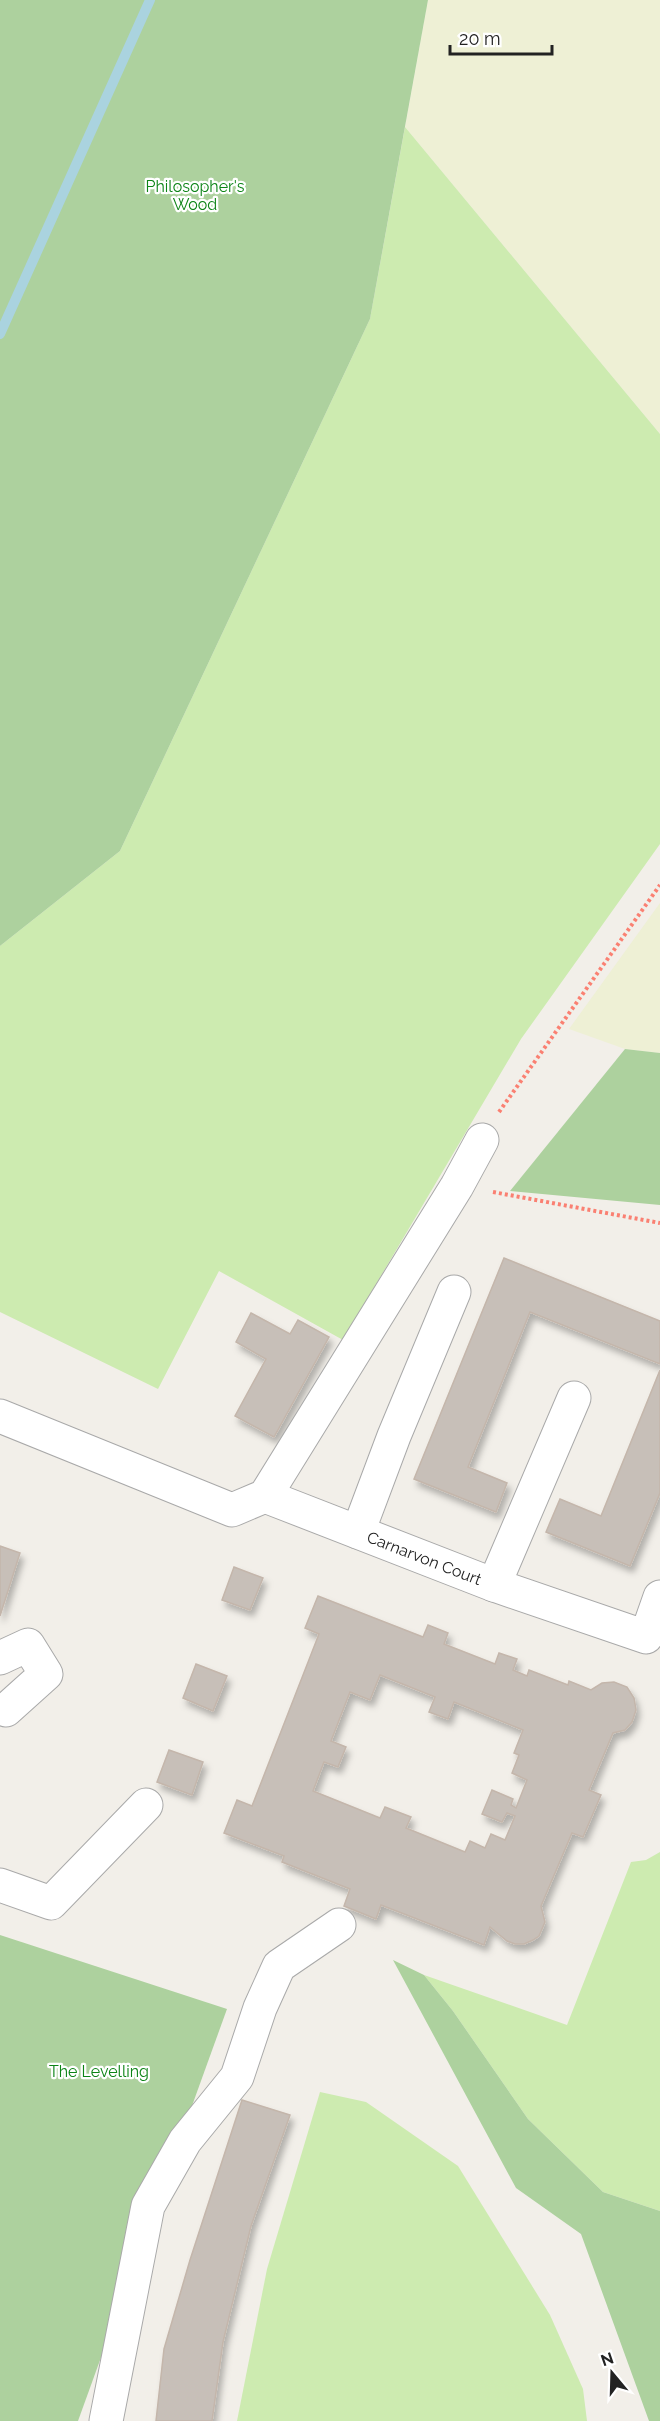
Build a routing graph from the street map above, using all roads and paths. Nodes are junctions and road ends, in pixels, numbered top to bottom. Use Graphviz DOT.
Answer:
graph roads {
  1 [pos="660,885"];
  2 [pos="482,1140"];
  3 [pos="456,1186"];
  4 [pos="660,1222"];
  5 [pos="454,1292"];
  6 [pos="574,1398"];
  7 [pos="0,1416"];
  8 [pos="266,1496"];
  9 [pos="358,1532"];
  10 [pos="494,1585"];
  11 [pos="660,1597"];
  12 [pos="0,1658"];
  13 [pos="0,1670"];
  14 [pos="3,1720"];
  15 [pos="146,1805"];
  16 [pos="1,1886"];
  17 [pos="339,1925"];
  18 [pos="106,2421"];
  1 -- 2 [label="path"];
  2 -- 3 [label="lane"];
  3 -- 4 [label="path"];
  3 -- 8 [label="lane"];
  5 -- 9 [label="lane"];
  6 -- 10 [label="lane, Carnarvon Court"];
  7 -- 8 [label="lane"];
  8 -- 9 [label="lane, Carnarvon Court"];
  9 -- 10 [label="lane, Carnarvon Court"];
  10 -- 11 [label="lane"];
  12 -- 14 [label="lane"];
  13 -- 14 [label="lane"];
  15 -- 16 [label="lane"];
  17 -- 18 [label="lane"];
}
